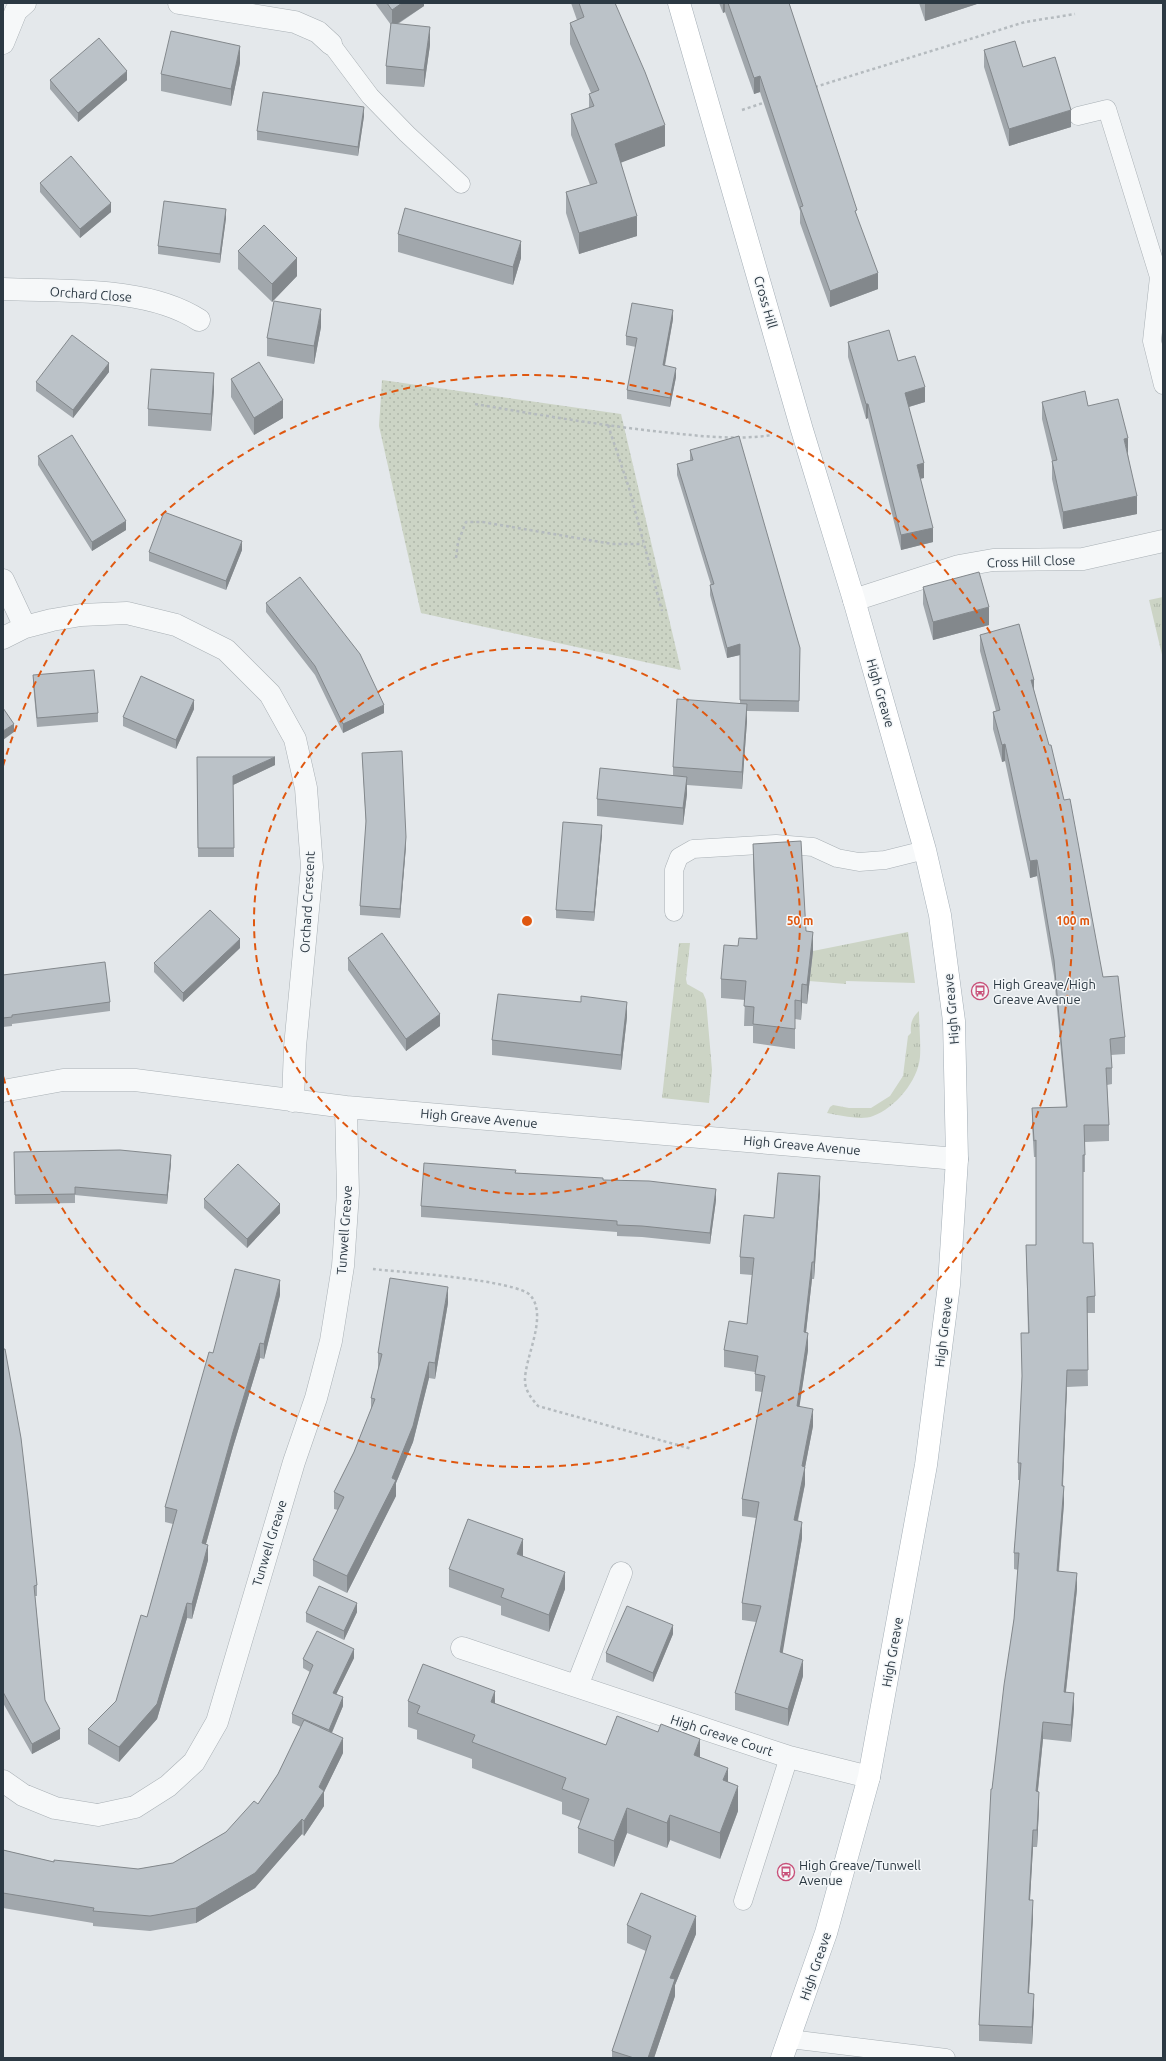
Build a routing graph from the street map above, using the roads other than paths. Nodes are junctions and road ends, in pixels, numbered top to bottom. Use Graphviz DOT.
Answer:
graph roads {
  1 [pos="25,3"];
  2 [pos="179,3"];
  3 [pos="679,3"];
  4 [pos="3,43"];
  5 [pos="331,44"];
  6 [pos="1078,116"];
  7 [pos="461,184"];
  8 [pos="3,289"];
  9 [pos="199,320"];
  10 [pos="1163,385"];
  11 [pos="1163,541"];
  12 [pos="3,580"];
  13 [pos="854,600"];
  14 [pos="25,628"];
  15 [pos="3,638"];
  16 [pos="925,850"];
  17 [pos="674,912"];
  18 [pos="3,1091"];
  19 [pos="293,1101"];
  20 [pos="346,1107"];
  21 [pos="957,1158"];
  22 [pos="621,1573"];
  23 [pos="462,1648"];
  24 [pos="576,1686"];
  25 [pos="789,1757"];
  26 [pos="869,1778"];
  27 [pos="3,1781"];
  28 [pos="743,1901"];
  29 [pos="786,2049"];
  30 [pos="946,2058"];
  1 -- 4 [label="street"];
  2 -- 5 [label="street"];
  3 -- 13 [label="main road, Cross Hill"];
  5 -- 7 [label="lane"];
  6 -- 10 [label="lane"];
  8 -- 9 [label="street, Orchard Close"];
  11 -- 13 [label="street, Cross Hill Close"];
  12 -- 14 [label="street"];
  13 -- 16 [label="main road, High Greave"];
  14 -- 15 [label="street, Orchard Crescent"];
  14 -- 19 [label="street, Orchard Crescent"];
  16 -- 17 [label="lane"];
  16 -- 21 [label="main road, High Greave"];
  18 -- 19 [label="street, High Greave Avenue"];
  19 -- 20 [label="street, High Greave Avenue"];
  20 -- 21 [label="street, High Greave Avenue"];
  20 -- 27 [label="street, Tunwell Greave"];
  21 -- 26 [label="main road, High Greave"];
  22 -- 24 [label="street"];
  23 -- 24 [label="street, High Greave Court"];
  24 -- 25 [label="street, High Greave Court"];
  25 -- 26 [label="street, High Greave Court"];
  25 -- 28 [label="lane"];
  26 -- 29 [label="main road, High Greave"];
  29 -- 30 [label="lane"];
}
